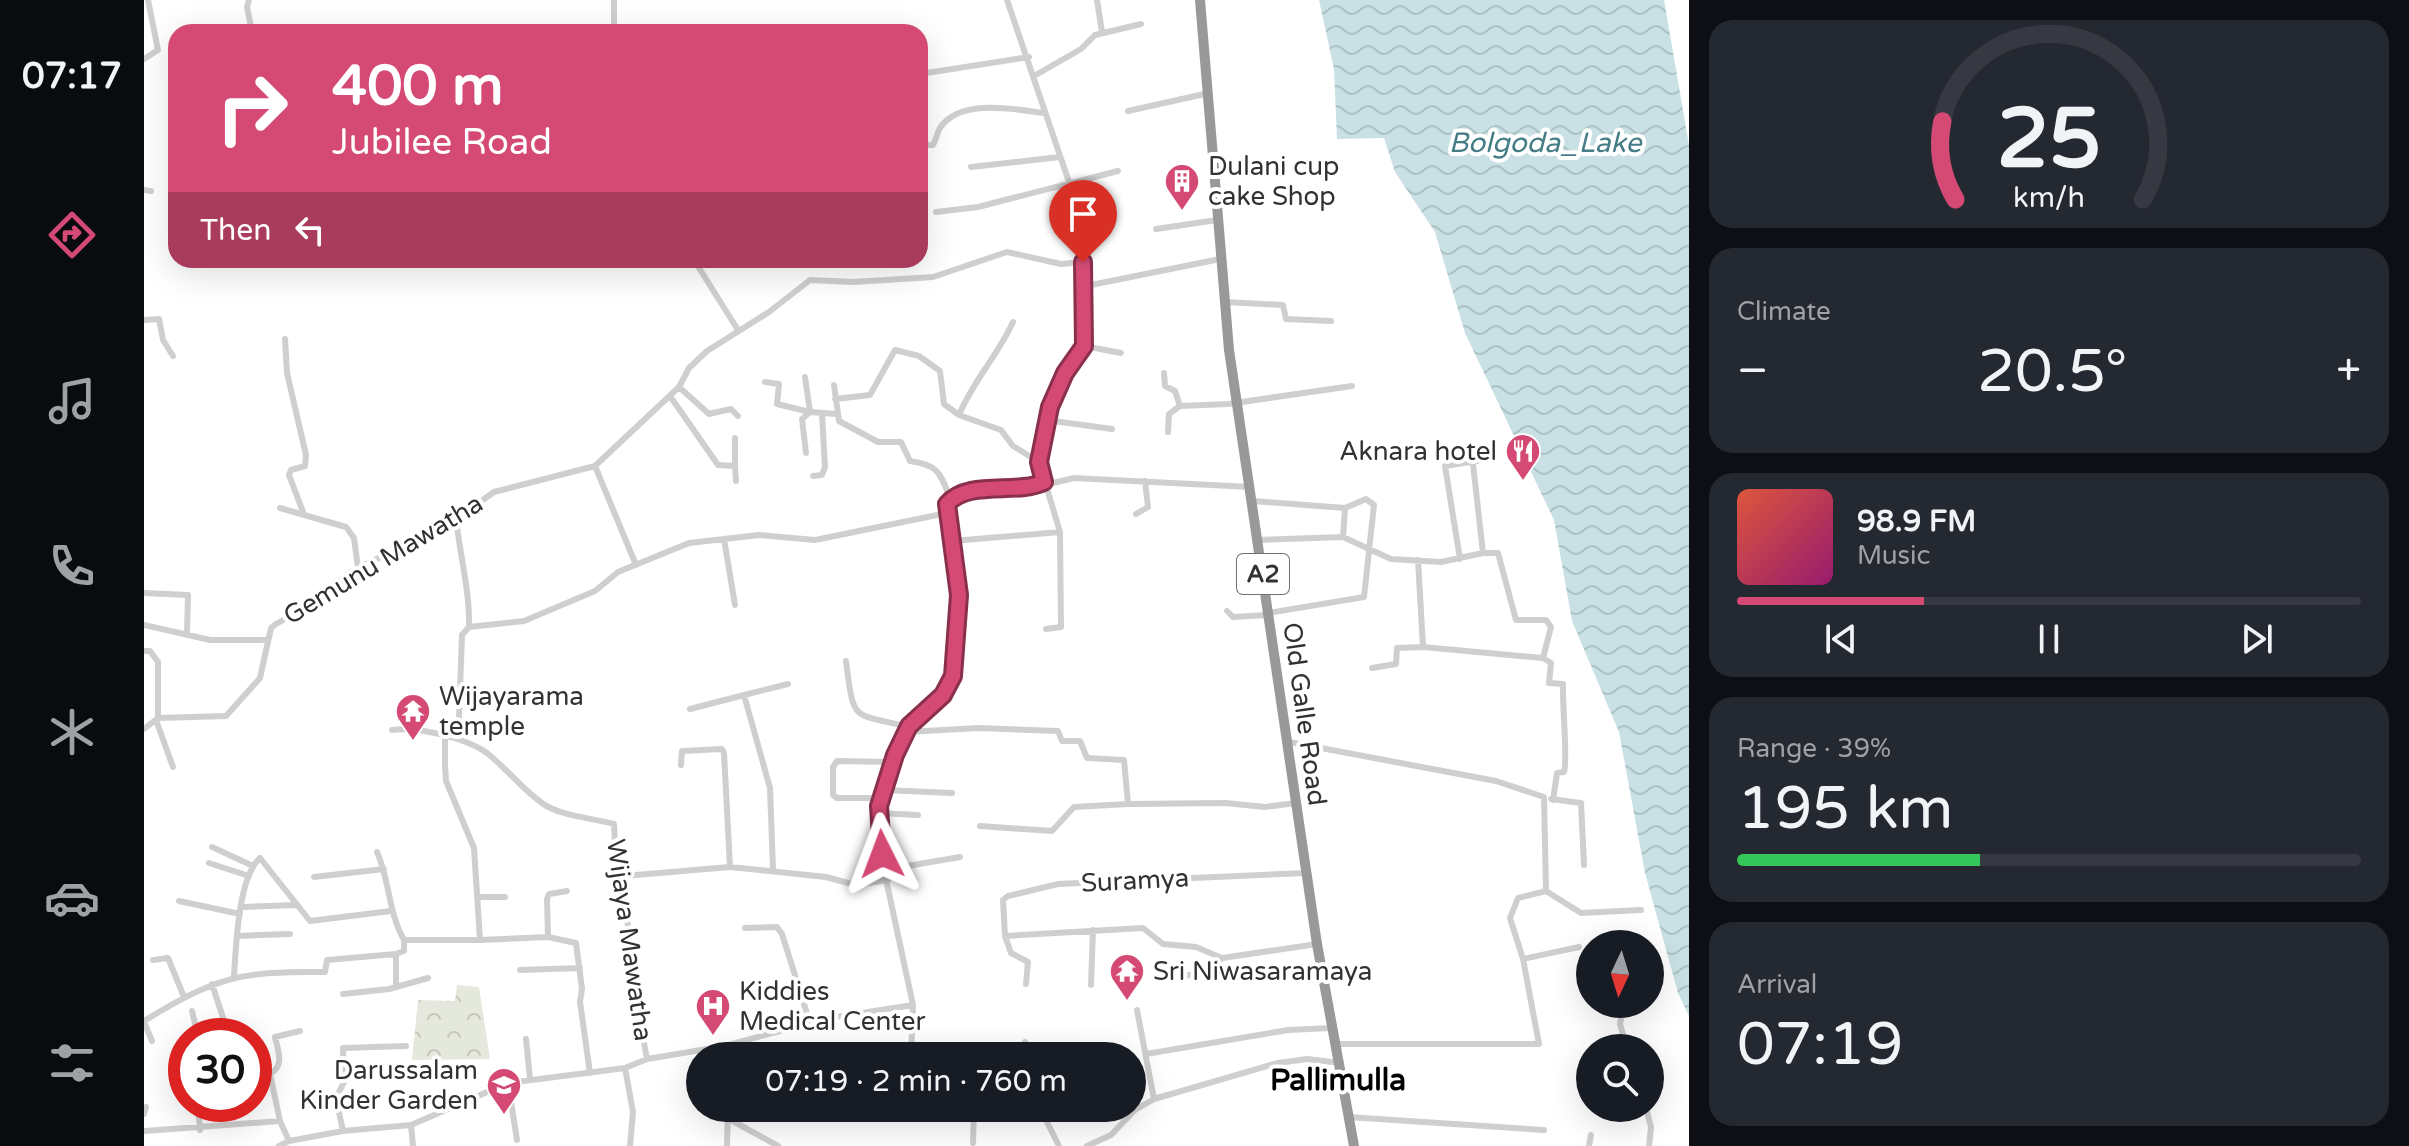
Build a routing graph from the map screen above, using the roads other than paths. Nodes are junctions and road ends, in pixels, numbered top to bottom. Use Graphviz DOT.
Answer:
graph roads {
  1 [pos="148,0"];
  2 [pos="249,0"];
  3 [pos="614,0"];
  4 [pos="1007,0"];
  5 [pos="1097,0"];
  6 [pos="1200,0"];
  7 [pos="250,24"];
  8 [pos="614,24"];
  9 [pos="1141,24"];
  10 [pos="1102,32"];
  11 [pos="1029,57"];
  12 [pos="144,59"];
  13 [pos="928,73"];
  14 [pos="1034,76"];
  15 [pos="1209,93"];
  16 [pos="1128,111"];
  17 [pos="1044,113"];
  18 [pos="928,145"];
  19 [pos="1060,157"];
  20 [pos="971,167"];
  21 [pos="1118,171"];
  22 [pos="1070,185"];
  23 [pos="936,212"];
  24 [pos="1217,220"];
  25 [pos="1156,229"];
  26 [pos="1220,259"];
  27 [pos="1083,262"];
  28 [pos="699,268"];
  29 [pos="1086,286"];
  30 [pos="1225,302"];
  31 [pos="144,320"];
  32 [pos="1331,321"];
  33 [pos="1013,322"];
  34 [pos="738,330"];
  35 [pos="285,339"];
  36 [pos="1084,346"];
  37 [pos="1121,353"];
  38 [pos="173,356"];
  39 [pos="1164,373"];
  40 [pos="805,377"];
  41 [pos="765,382"];
  42 [pos="834,385"];
  43 [pos="1352,386"];
  44 [pos="679,387"];
  45 [pos="670,396"];
  46 [pos="835,399"];
  47 [pos="1237,403"];
  48 [pos="1180,406"];
  49 [pos="810,412"];
  50 [pos="822,414"];
  51 [pos="837,414"];
  52 [pos="959,415"];
  53 [pos="738,416"];
  54 [pos="1046,420"];
  55 [pos="1112,429"];
  56 [pos="1168,432"];
  57 [pos="735,438"];
  58 [pos="806,453"];
  59 [pos="1495,458"];
  60 [pos="1039,462"];
  61 [pos="1473,464"];
  62 [pos="595,466"];
  63 [pos="735,466"];
  64 [pos="813,476"];
  65 [pos="736,481"];
  66 [pos="1145,481"];
  67 [pos="1044,482"];
  68 [pos="1250,487"];
  69 [pos="951,500"];
  70 [pos="1253,501"];
  71 [pos="280,508"];
  72 [pos="1345,508"];
  73 [pos="303,512"];
  74 [pos="947,513"];
  75 [pos="1136,514"];
  76 [pos="456,519"];
  77 [pos="1060,532"];
  78 [pos="1343,537"];
  79 [pos="724,539"];
  80 [pos="1255,540"];
  81 [pos="952,541"];
  82 [pos="1368,550"];
  83 [pos="1483,553"];
  84 [pos="1460,559"];
  85 [pos="1418,560"];
  86 [pos="636,565"];
  87 [pos="358,568"];
  88 [pos="144,593"];
  89 [pos="735,605"];
  90 [pos="1227,611"];
  91 [pos="1268,614"];
  92 [pos="144,625"];
  93 [pos="469,627"];
  94 [pos="1046,629"];
  95 [pos="187,634"];
  96 [pos="268,640"];
  97 [pos="1423,647"];
  98 [pos="144,651"];
  99 [pos="1543,658"];
  100 [pos="846,661"];
  101 [pos="1372,668"];
  102 [pos="788,684"];
  103 [pos="744,695"];
  104 [pos="690,709"];
  105 [pos="157,719"];
  106 [pos="144,729"];
  107 [pos="392,730"];
  108 [pos="908,730"];
  109 [pos="445,737"];
  110 [pos="1289,742"];
  111 [pos="892,762"];
  112 [pos="681,765"];
  113 [pos="173,767"];
  114 [pos="952,793"];
  115 [pos="882,794"];
  116 [pos="1544,797"];
  117 [pos="1553,800"];
  118 [pos="1296,803"];
  119 [pos="1128,804"];
  120 [pos="879,813"];
  121 [pos="918,815"];
  122 [pos="980,826"];
  123 [pos="212,847"];
  124 [pos="377,852"];
  125 [pos="960,857"];
  126 [pos="209,863"];
  127 [pos="1584,865"];
  128 [pos="253,866"];
  129 [pos="730,867"];
  130 [pos="384,869"];
  131 [pos="773,869"];
  132 [pos="884,870"];
  133 [pos="1306,873"];
  134 [pos="249,876"];
  135 [pos="624,876"];
  136 [pos="314,877"];
  137 [pos="888,880"];
  138 [pos="567,891"];
  139 [pos="1546,891"];
  140 [pos="477,897"];
  141 [pos="505,897"];
  142 [pos="179,901"];
  143 [pos="296,905"];
  144 [pos="1641,910"];
  145 [pos="241,911"];
  146 [pos="391,911"];
  147 [pos="745,928"];
  148 [pos="1093,930"];
  149 [pos="290,934"];
  150 [pos="237,936"];
  151 [pos="1005,936"];
  152 [pos="548,937"];
  153 [pos="404,940"];
  154 [pos="480,940"];
  155 [pos="1317,944"];
  156 [pos="1576,948"];
  157 [pos="396,954"];
  158 [pos="1222,958"];
  159 [pos="1523,959"];
  160 [pos="153,960"];
  161 [pos="580,968"];
  162 [pos="520,970"];
  163 [pos="234,976"];
  164 [pos="428,978"];
  165 [pos="1178,978"];
  166 [pos="212,984"];
  167 [pos="1026,984"];
  168 [pos="396,985"];
  169 [pos="1091,985"];
  170 [pos="343,994"];
  171 [pos="184,997"];
  172 [pos="913,1005"];
  173 [pos="1137,1010"];
  174 [pos="192,1011"];
  175 [pos="194,1018"];
  176 [pos="223,1018"];
  177 [pos="144,1022"];
  178 [pos="810,1023"];
  179 [pos="1331,1028"];
  180 [pos="300,1031"];
  181 [pos="526,1039"];
  182 [pos="152,1041"];
  183 [pos="740,1042"];
  184 [pos="912,1042"];
  185 [pos="1144,1042"];
  186 [pos="1334,1044"];
  187 [pos="406,1046"];
  188 [pos="686,1052"];
  189 [pos="1146,1054"];
  190 [pos="647,1059"];
  191 [pos="1341,1063"];
  192 [pos="625,1068"];
  193 [pos="272,1073"];
  194 [pos="590,1073"];
  195 [pos="530,1079"];
  196 [pos="272,1083"];
  197 [pos="508,1083"];
  198 [pos="1154,1099"];
  199 [pos="1348,1117"];
  200 [pos="280,1121"];
  201 [pos="199,1122"];
  202 [pos="729,1122"];
  203 [pos="734,1122"];
  204 [pos="974,1122"];
  205 [pos="1047,1122"];
  206 [pos="1650,1122"];
  207 [pos="411,1125"];
  208 [pos="200,1130"];
  209 [pos="1544,1130"];
  210 [pos="144,1131"];
  211 [pos="343,1131"];
  212 [pos="1591,1135"];
  213 [pos="517,1140"];
  214 [pos="289,1141"];
  215 [pos="973,1143"];
  216 [pos="279,1146"];
  217 [pos="413,1146"];
  218 [pos="630,1146"];
  219 [pos="727,1146"];
  220 [pos="778,1146"];
  221 [pos="1059,1146"];
  222 [pos="1087,1146"];
  223 [pos="1354,1146"];
  224 [pos="1589,1146"];
  225 [pos="1649,1146"];
  1 -- 12 [label="street"];
  2 -- 7 [label="street"];
  3 -- 8 [label="street"];
  4 -- 11 [label="street"];
  5 -- 10 [label="street"];
  6 -- 15 [label="highway, Old Galle Road / A2"];
  9 -- 10 [label="street"];
  10 -- 14 [label="street"];
  11 -- 13 [label="street"];
  11 -- 14 [label="street"];
  14 -- 17 [label="street"];
  15 -- 16 [label="street"];
  15 -- 24 [label="highway, Old Galle Road / A2"];
  17 -- 18 [label="street"];
  17 -- 19 [label="street"];
  19 -- 20 [label="street"];
  19 -- 22 [label="street"];
  21 -- 22 [label="street"];
  22 -- 23 [label="street"];
  22 -- 27 [label="street"];
  24 -- 25 [label="street"];
  24 -- 26 [label="highway, Old Galle Road / A2"];
  26 -- 29 [label="street"];
  26 -- 30 [label="highway, Old Galle Road / A2"];
  27 -- 29 [label="street"];
  27 -- 34 [label="street, Gemunu Mawatha"];
  28 -- 34 [label="street"];
  29 -- 36 [label="street"];
  30 -- 32 [label="street"];
  30 -- 47 [label="highway, Old Galle Road / A2"];
  31 -- 38 [label="street"];
  33 -- 52 [label="street"];
  34 -- 44 [label="street, Gemunu Mawatha"];
  35 -- 73 [label="street"];
  36 -- 37 [label="street"];
  36 -- 54 [label="street"];
  39 -- 48 [label="street"];
  40 -- 49 [label="street"];
  41 -- 49 [label="street"];
  42 -- 46 [label="street"];
  43 -- 47 [label="street"];
  44 -- 45 [label="street, Gemunu Mawatha"];
  44 -- 53 [label="street"];
  45 -- 62 [label="street, Gemunu Mawatha"];
  45 -- 63 [label="street"];
  46 -- 51 [label="street"];
  46 -- 52 [label="street"];
  47 -- 48 [label="street"];
  47 -- 68 [label="highway, Old Galle Road / A2"];
  48 -- 56 [label="street"];
  49 -- 50 [label="street"];
  49 -- 58 [label="street"];
  50 -- 51 [label="street"];
  50 -- 64 [label="street"];
  51 -- 69 [label="street"];
  52 -- 60 [label="street"];
  54 -- 55 [label="street"];
  54 -- 60 [label="street"];
  57 -- 63 [label="street"];
  59 -- 61 [label="street"];
  60 -- 67 [label="street"];
  61 -- 83 [label="street"];
  61 -- 84 [label="street"];
  62 -- 76 [label="street, Gemunu Mawatha"];
  62 -- 86 [label="street"];
  63 -- 65 [label="street"];
  66 -- 67 [label="street"];
  66 -- 68 [label="street"];
  66 -- 75 [label="street"];
  67 -- 69 [label="street"];
  67 -- 77 [label="street"];
  68 -- 70 [label="highway, Old Galle Road / A2"];
  69 -- 74 [label="street"];
  70 -- 72 [label="street"];
  70 -- 80 [label="highway, Old Galle Road / A2"];
  71 -- 73 [label="street"];
  72 -- 78 [label="street"];
  72 -- 82 [label="street"];
  73 -- 87 [label="street"];
  74 -- 79 [label="street"];
  74 -- 81 [label="street"];
  76 -- 87 [label="street, Gemunu Mawatha"];
  76 -- 93 [label="street"];
  77 -- 81 [label="street"];
  77 -- 94 [label="street"];
  78 -- 80 [label="street"];
  78 -- 82 [label="street"];
  79 -- 86 [label="street"];
  79 -- 89 [label="street"];
  80 -- 91 [label="highway, Old Galle Road / A2"];
  81 -- 108 [label="street"];
  82 -- 85 [label="street"];
  82 -- 91 [label="street"];
  83 -- 84 [label="street"];
  83 -- 99 [label="street"];
  84 -- 85 [label="street"];
  85 -- 97 [label="street"];
  86 -- 93 [label="street"];
  87 -- 96 [label="street, Gemunu Mawatha"];
  88 -- 95 [label="street"];
  90 -- 91 [label="street"];
  91 -- 110 [label="highway, Old Galle Road / A2"];
  92 -- 95 [label="street"];
  93 -- 109 [label="street"];
  95 -- 96 [label="street"];
  96 -- 105 [label="street, Gemunu Mawatha"];
  97 -- 99 [label="street"];
  97 -- 101 [label="street"];
  98 -- 105 [label="street"];
  99 -- 117 [label="street"];
  100 -- 108 [label="street"];
  102 -- 103 [label="street"];
  103 -- 104 [label="street"];
  103 -- 131 [label="street"];
  105 -- 106 [label="street"];
  105 -- 113 [label="street"];
  107 -- 109 [label="street"];
  108 -- 111 [label="street"];
  108 -- 119 [label="street"];
  109 -- 135 [label="street, Wijaya Mawatha"];
  109 -- 140 [label="street"];
  110 -- 116 [label="street"];
  110 -- 118 [label="highway, Old Galle Road / A2"];
  111 -- 115 [label="street"];
  111 -- 115 [label="street"];
  112 -- 129 [label="street"];
  114 -- 115 [label="street"];
  115 -- 120 [label="street"];
  116 -- 117 [label="street"];
  116 -- 139 [label="street"];
  117 -- 127 [label="street"];
  118 -- 119 [label="street"];
  118 -- 133 [label="highway, Old Galle Road / A2"];
  119 -- 122 [label="street"];
  120 -- 121 [label="street"];
  120 -- 132 [label="street"];
  123 -- 128 [label="street"];
  124 -- 130 [label="street"];
  125 -- 132 [label="street"];
  126 -- 134 [label="street"];
  128 -- 134 [label="street"];
  128 -- 143 [label="street"];
  129 -- 131 [label="street"];
  129 -- 135 [label="street"];
  130 -- 136 [label="street"];
  130 -- 146 [label="street"];
  131 -- 137 [label="street"];
  132 -- 137 [label="street"];
  133 -- 151 [label="street, Suramya"];
  133 -- 155 [label="highway, Old Galle Road / A2"];
  134 -- 145 [label="street"];
  135 -- 190 [label="street, Wijaya Mawatha"];
  137 -- 172 [label="street"];
  138 -- 152 [label="street"];
  139 -- 144 [label="street"];
  139 -- 159 [label="street"];
  140 -- 141 [label="street"];
  140 -- 154 [label="street"];
  142 -- 145 [label="street"];
  143 -- 145 [label="street"];
  143 -- 146 [label="street"];
  145 -- 150 [label="street"];
  146 -- 153 [label="street"];
  147 -- 178 [label="street"];
  148 -- 151 [label="street"];
  148 -- 158 [label="street"];
  148 -- 169 [label="street"];
  149 -- 150 [label="street"];
  150 -- 163 [label="street"];
  151 -- 167 [label="street"];
  152 -- 154 [label="street"];
  152 -- 161 [label="street"];
  153 -- 154 [label="street"];
  153 -- 157 [label="street"];
  155 -- 158 [label="street"];
  155 -- 179 [label="highway, Old Galle Road / A2"];
  156 -- 159 [label="street"];
  157 -- 163 [label="street"];
  157 -- 168 [label="street"];
  158 -- 165 [label="street"];
  159 -- 186 [label="street"];
  160 -- 171 [label="street"];
  161 -- 162 [label="street"];
  161 -- 194 [label="street"];
  163 -- 166 [label="street"];
  164 -- 168 [label="street"];
  166 -- 171 [label="street"];
  166 -- 176 [label="street"];
  168 -- 170 [label="street"];
  171 -- 177 [label="street"];
  172 -- 178 [label="street"];
  172 -- 184 [label="street"];
  173 -- 185 [label="street"];
  174 -- 175 [label="street"];
  177 -- 182 [label="street"];
  178 -- 183 [label="street"];
  179 -- 186 [label="highway, Old Galle Road / A2"];
  179 -- 189 [label="street"];
  180 -- 193 [label="street"];
  181 -- 195 [label="street"];
  186 -- 191 [label="highway, Old Galle Road / A2"];
  187 -- 211 [label="street"];
  188 -- 190 [label="street"];
  189 -- 198 [label="street"];
  190 -- 192 [label="street"];
  191 -- 198 [label="street"];
  191 -- 199 [label="highway, Old Galle Road / A2"];
  192 -- 194 [label="street"];
  192 -- 218 [label="street"];
  194 -- 195 [label="street"];
  195 -- 197 [label="street"];
  196 -- 200 [label="street"];
  197 -- 207 [label="street"];
  197 -- 213 [label="street"];
  198 -- 222 [label="street"];
  199 -- 209 [label="street"];
  199 -- 223 [label="highway, Old Galle Road / A2"];
  200 -- 208 [label="street"];
  200 -- 214 [label="street"];
  201 -- 208 [label="street"];
  202 -- 219 [label="street"];
  203 -- 220 [label="street"];
  204 -- 215 [label="street"];
  205 -- 221 [label="street"];
  206 -- 225 [label="street"];
  207 -- 211 [label="street"];
  207 -- 217 [label="street"];
  208 -- 210 [label="street"];
  211 -- 214 [label="street"];
  212 -- 224 [label="street"];
  214 -- 216 [label="street"];
}
